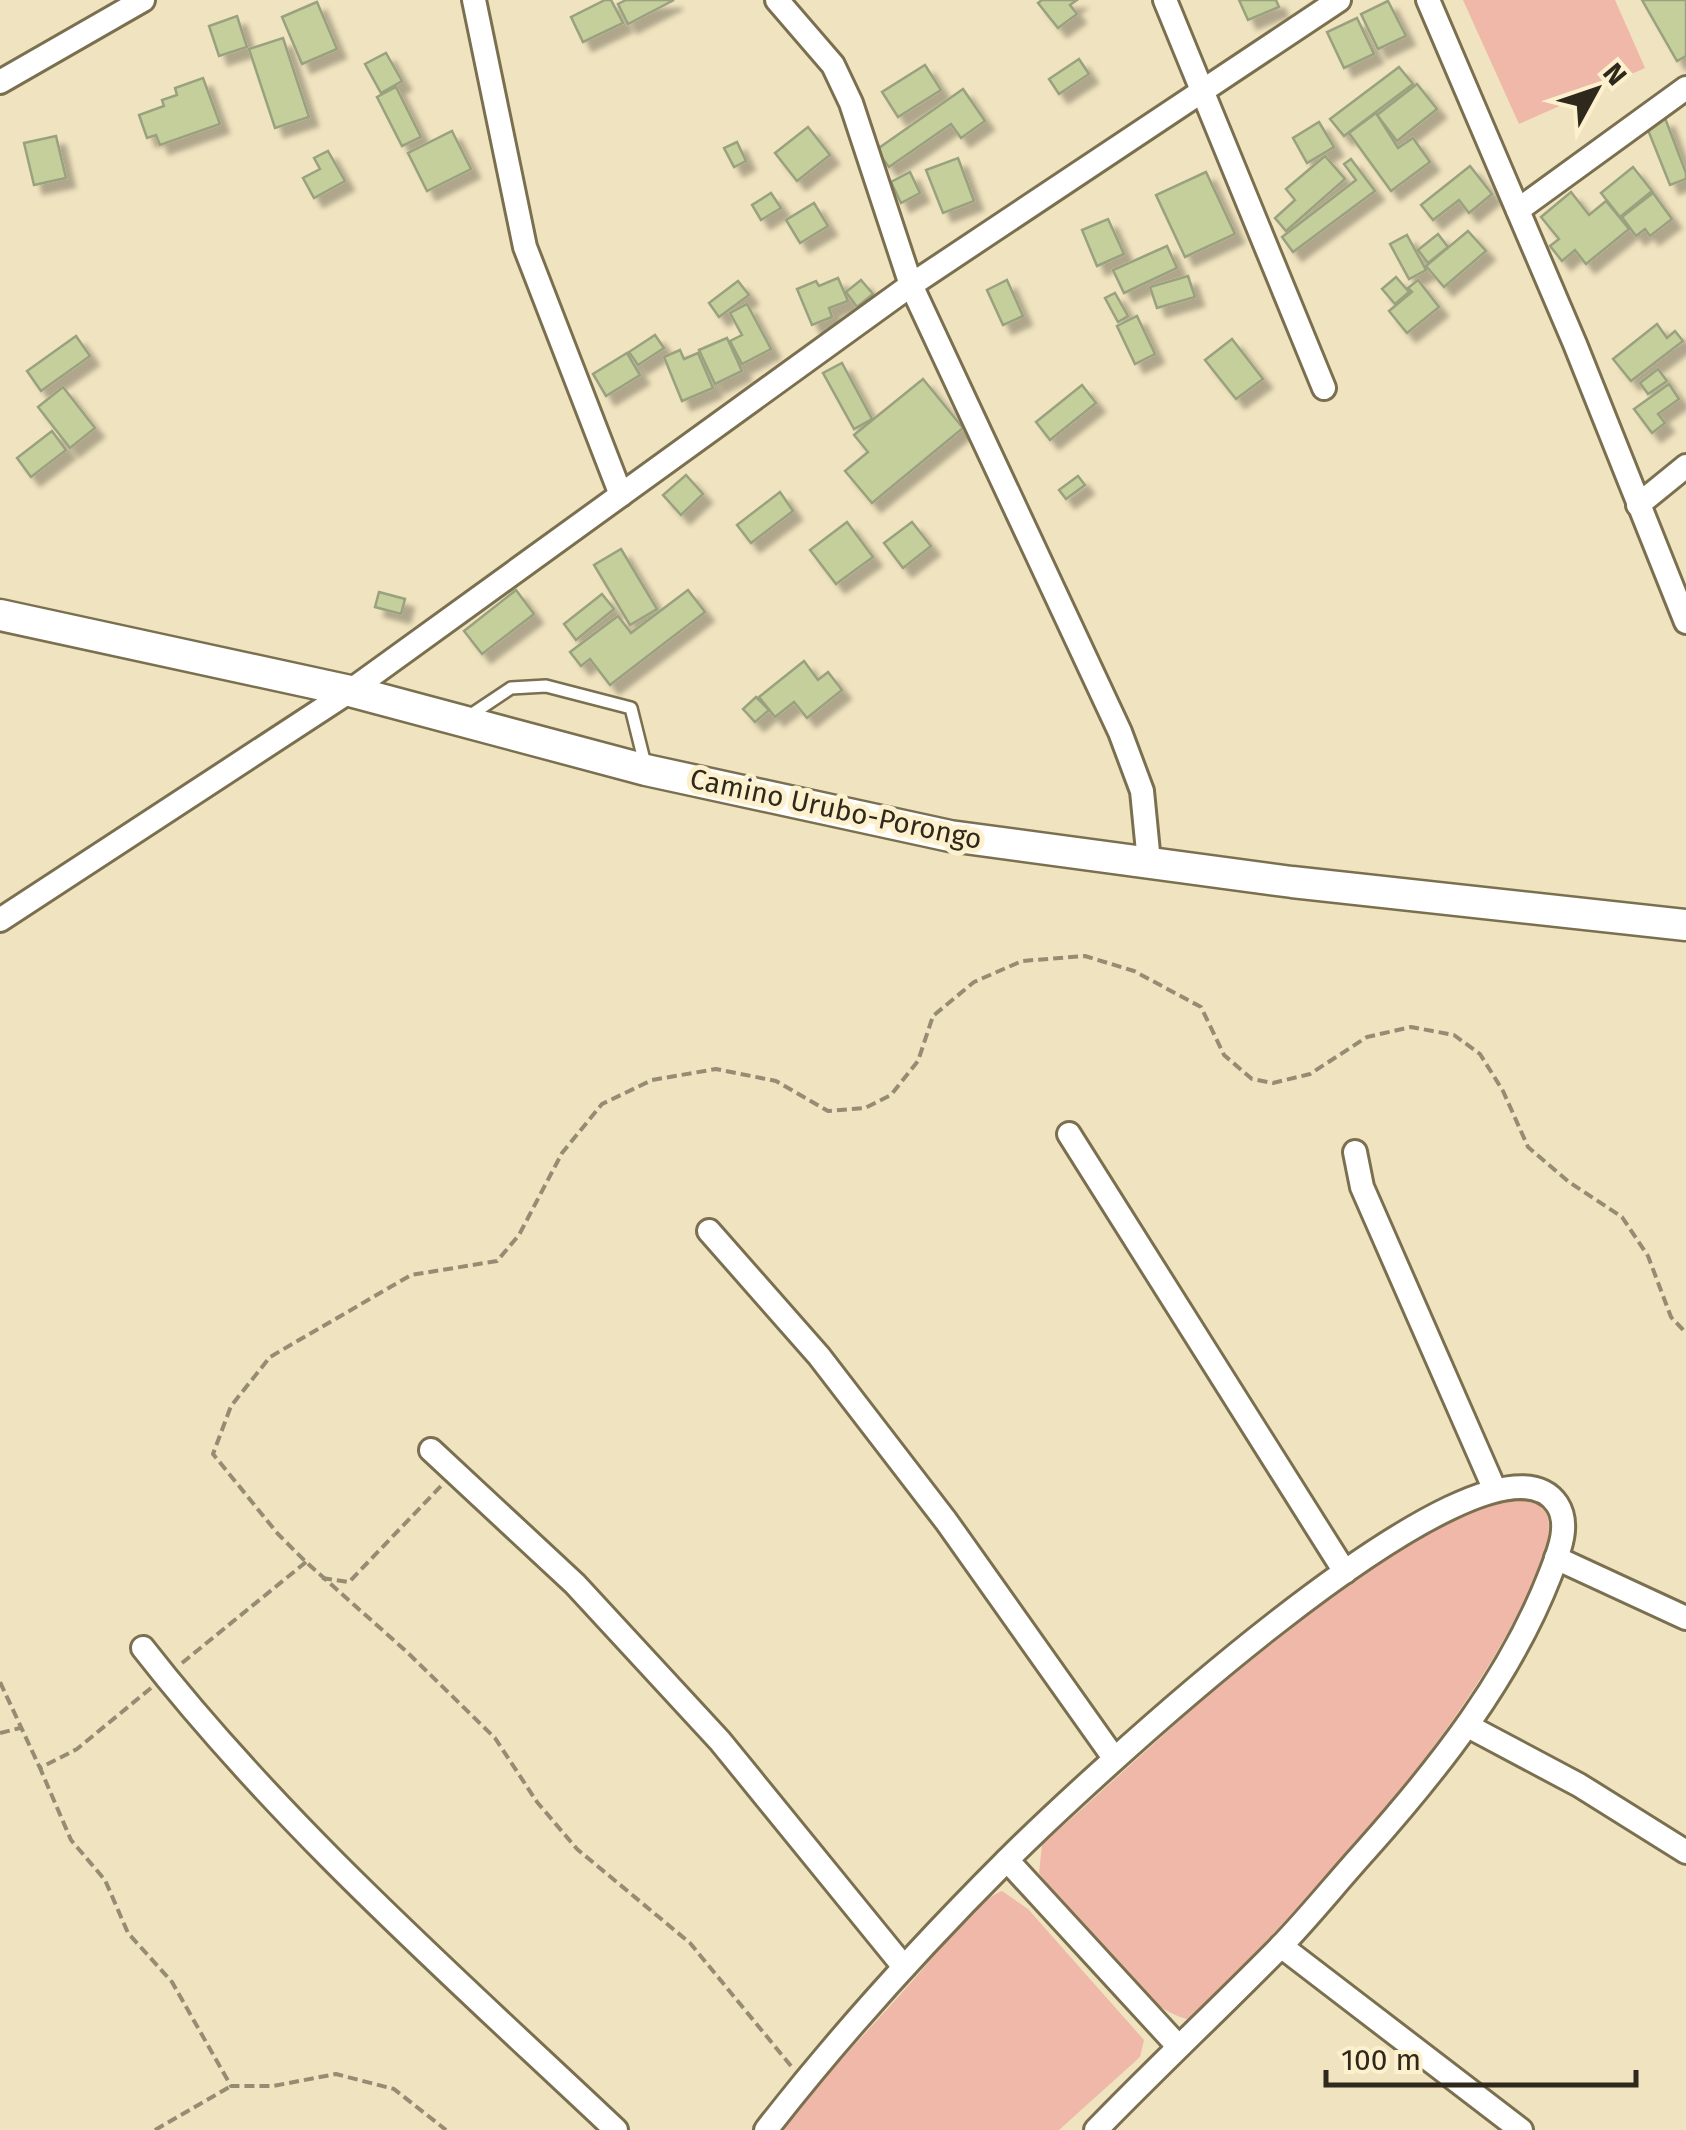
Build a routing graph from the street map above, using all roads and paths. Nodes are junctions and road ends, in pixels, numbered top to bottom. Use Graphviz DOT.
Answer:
graph roads {
  1 [pos="143,0"];
  2 [pos="474,0"];
  3 [pos="777,0"];
  4 [pos="1165,0"];
  5 [pos="1338,0"];
  6 [pos="1428,0"];
  7 [pos="0,82"];
  8 [pos="1686,88"];
  9 [pos="1202,89"];
  10 [pos="1518,210"];
  11 [pos="911,285"];
  12 [pos="1324,388"];
  13 [pos="1686,466"];
  14 [pos="621,496"];
  15 [pos="1638,504"];
  16 [pos="0,615"];
  17 [pos="1686,622"];
  18 [pos="350,691"];
  19 [pos="461,720"];
  20 [pos="646,770"];
  21 [pos="1149,862"];
  22 [pos="0,920"];
  23 [pos="1686,925"];
  24 [pos="1069,1134"];
  25 [pos="1354,1152"];
  26 [pos="709,1231"];
  27 [pos="431,1450"];
  28 [pos="455,1472"];
  29 [pos="1494,1488"];
  30 [pos="1556,1558"];
  31 [pos="306,1562"];
  32 [pos="1344,1572"];
  33 [pos="322,1578"];
  34 [pos="1686,1618"];
  35 [pos="144,1648"];
  36 [pos="166,1676"];
  37 [pos="0,1682"];
  38 [pos="1468,1726"];
  39 [pos="20,1728"];
  40 [pos="0,1733"];
  41 [pos="1114,1758"];
  42 [pos="40,1768"];
  43 [pos="1686,1852"];
  44 [pos="1006,1860"];
  45 [pos="1281,1946"];
  46 [pos="904,1967"];
  47 [pos="1178,2046"];
  48 [pos="231,2086"];
  49 [pos="156,2130"];
  50 [pos="446,2130"];
  51 [pos="616,2130"];
  52 [pos="766,2130"];
  53 [pos="1096,2130"];
  54 [pos="1521,2130"];
  1 -- 7 [label="street"];
  2 -- 14 [label="street"];
  3 -- 11 [label="street"];
  4 -- 9 [label="street"];
  5 -- 9 [label="street"];
  6 -- 10 [label="street"];
  8 -- 10 [label="street"];
  9 -- 11 [label="street"];
  9 -- 12 [label="street"];
  10 -- 15 [label="street"];
  11 -- 14 [label="street"];
  11 -- 21 [label="street"];
  13 -- 15 [label="street"];
  14 -- 18 [label="street"];
  15 -- 17 [label="street"];
  16 -- 18 [label="main road, Camino Urubo-Porongo"];
  18 -- 19 [label="main road, Camino Urubo-Porongo"];
  18 -- 22 [label="street"];
  19 -- 20 [label="main road, Camino Urubo-Porongo"];
  19 -- 20 [label="lane"];
  20 -- 21 [label="main road, Camino Urubo-Porongo"];
  21 -- 23 [label="main road, Camino Urubo-Porongo"];
  24 -- 32 [label="street"];
  25 -- 29 [label="street"];
  26 -- 41 [label="street"];
  27 -- 28 [label="street"];
  28 -- 33 [label="path"];
  28 -- 46 [label="street"];
  29 -- 30 [label="street"];
  29 -- 32 [label="street"];
  30 -- 34 [label="street"];
  30 -- 38 [label="street"];
  31 -- 36 [label="path"];
  32 -- 41 [label="street"];
  35 -- 36 [label="street"];
  36 -- 42 [label="path"];
  36 -- 51 [label="street"];
  37 -- 39 [label="path"];
  38 -- 43 [label="street"];
  38 -- 45 [label="street"];
  39 -- 40 [label="path"];
  39 -- 42 [label="path"];
  41 -- 44 [label="street"];
  42 -- 48 [label="path"];
  44 -- 46 [label="street"];
  44 -- 47 [label="street"];
  45 -- 47 [label="street"];
  45 -- 54 [label="street"];
  46 -- 52 [label="street"];
  47 -- 53 [label="street"];
  48 -- 49 [label="path"];
  48 -- 50 [label="path"];
}
